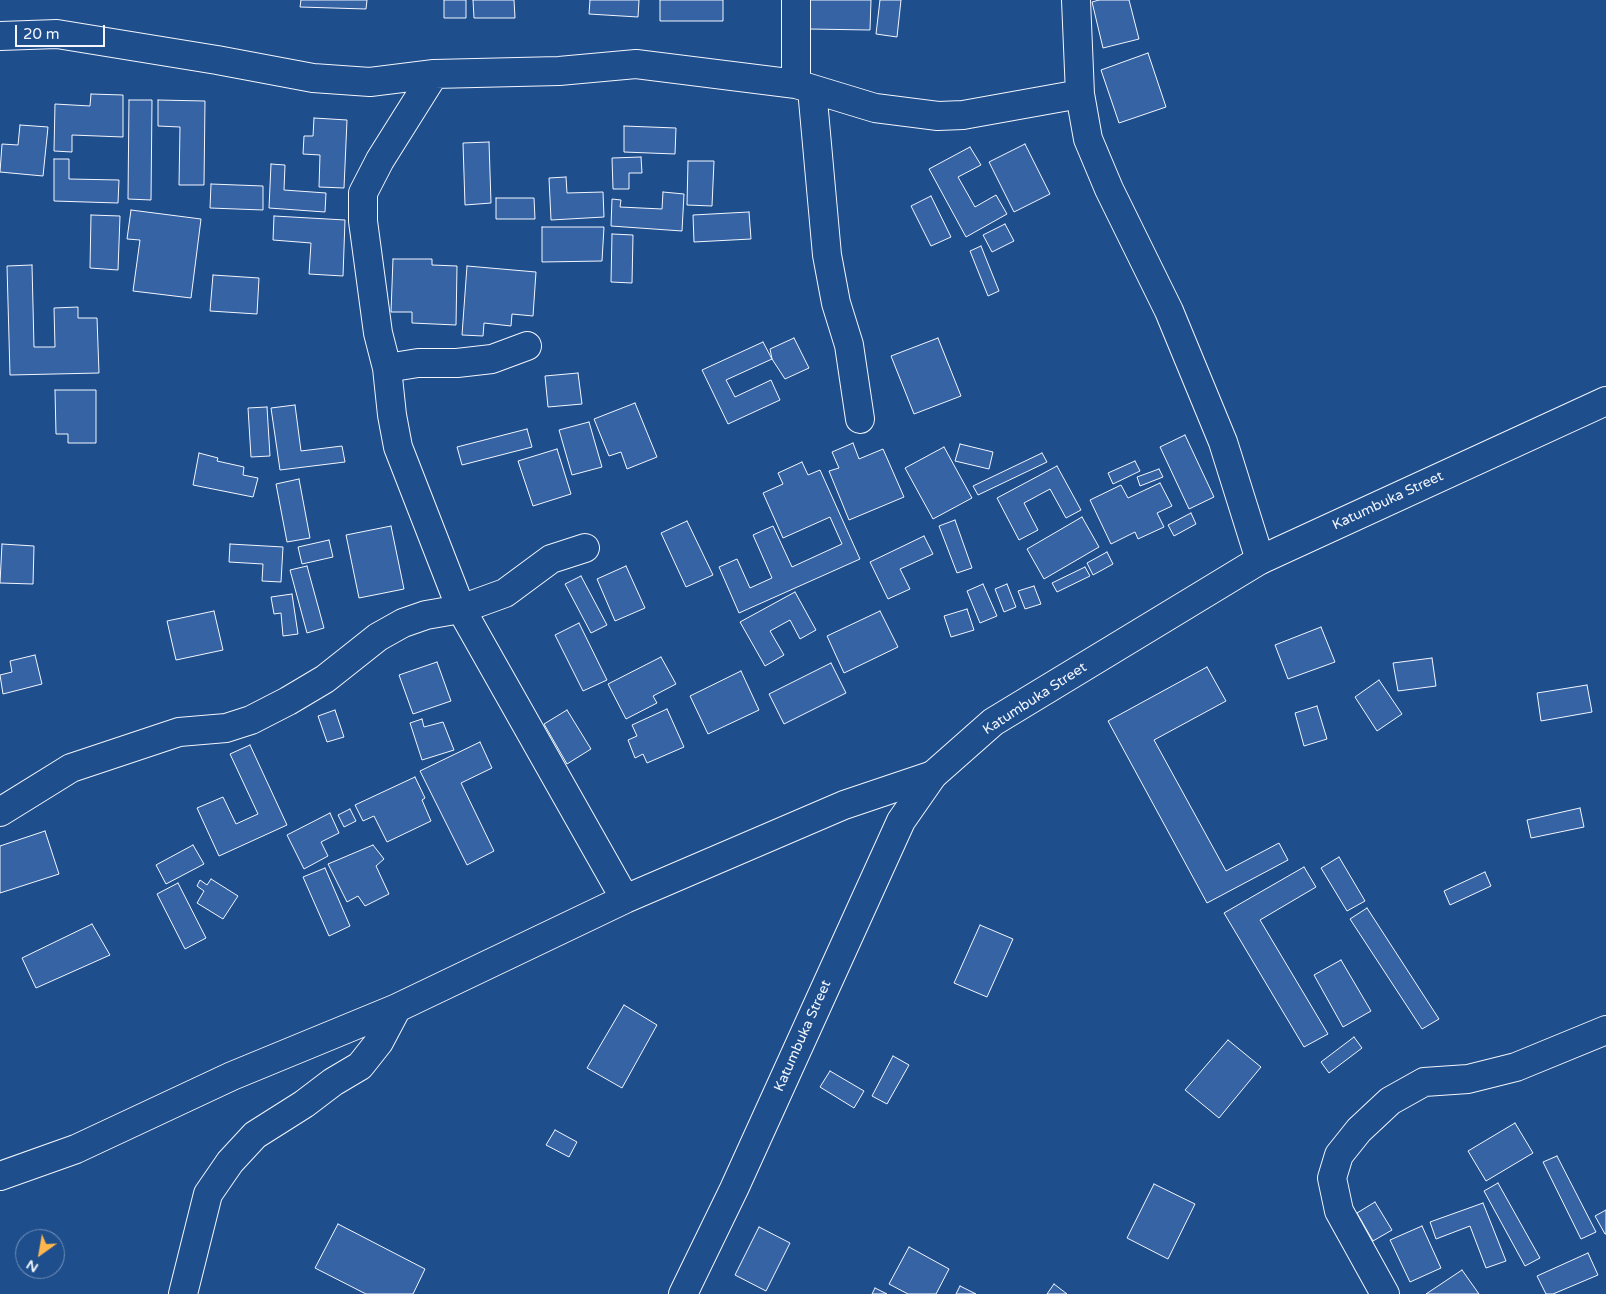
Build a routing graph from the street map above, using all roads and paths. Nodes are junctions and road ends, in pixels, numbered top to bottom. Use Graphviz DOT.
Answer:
graph roads {
  1 [pos="796,0"];
  2 [pos="1076,0"];
  3 [pos="0,36"];
  4 [pos="434,74"];
  5 [pos="804,86"];
  6 [pos="1080,94"];
  7 [pos="527,346"];
  8 [pos="387,368"];
  9 [pos="1606,401"];
  10 [pos="860,419"];
  11 [pos="586,548"];
  12 [pos="1260,560"];
  13 [pos="461,609"];
  14 [pos="933,774"];
  15 [pos="0,812"];
  16 [pos="625,899"];
  17 [pos="397,1008"];
  18 [pos="1606,1030"];
  19 [pos="0,1176"];
  20 [pos="183,1294"];
  21 [pos="683,1294"];
  22 [pos="1385,1294"];
  1 -- 5 [label="street"];
  2 -- 6 [label="street"];
  3 -- 4 [label="street"];
  4 -- 5 [label="street"];
  4 -- 8 [label="street"];
  5 -- 6 [label="street"];
  5 -- 10 [label="street"];
  6 -- 12 [label="street"];
  7 -- 8 [label="street"];
  8 -- 13 [label="street"];
  9 -- 12 [label="street, Katumbuka Street"];
  11 -- 13 [label="street"];
  12 -- 14 [label="street, Katumbuka Street"];
  13 -- 15 [label="street"];
  13 -- 16 [label="street"];
  14 -- 16 [label="street"];
  14 -- 21 [label="street, Katumbuka Street"];
  16 -- 17 [label="street"];
  17 -- 19 [label="street"];
  17 -- 20 [label="street"];
  18 -- 22 [label="street"];
}
